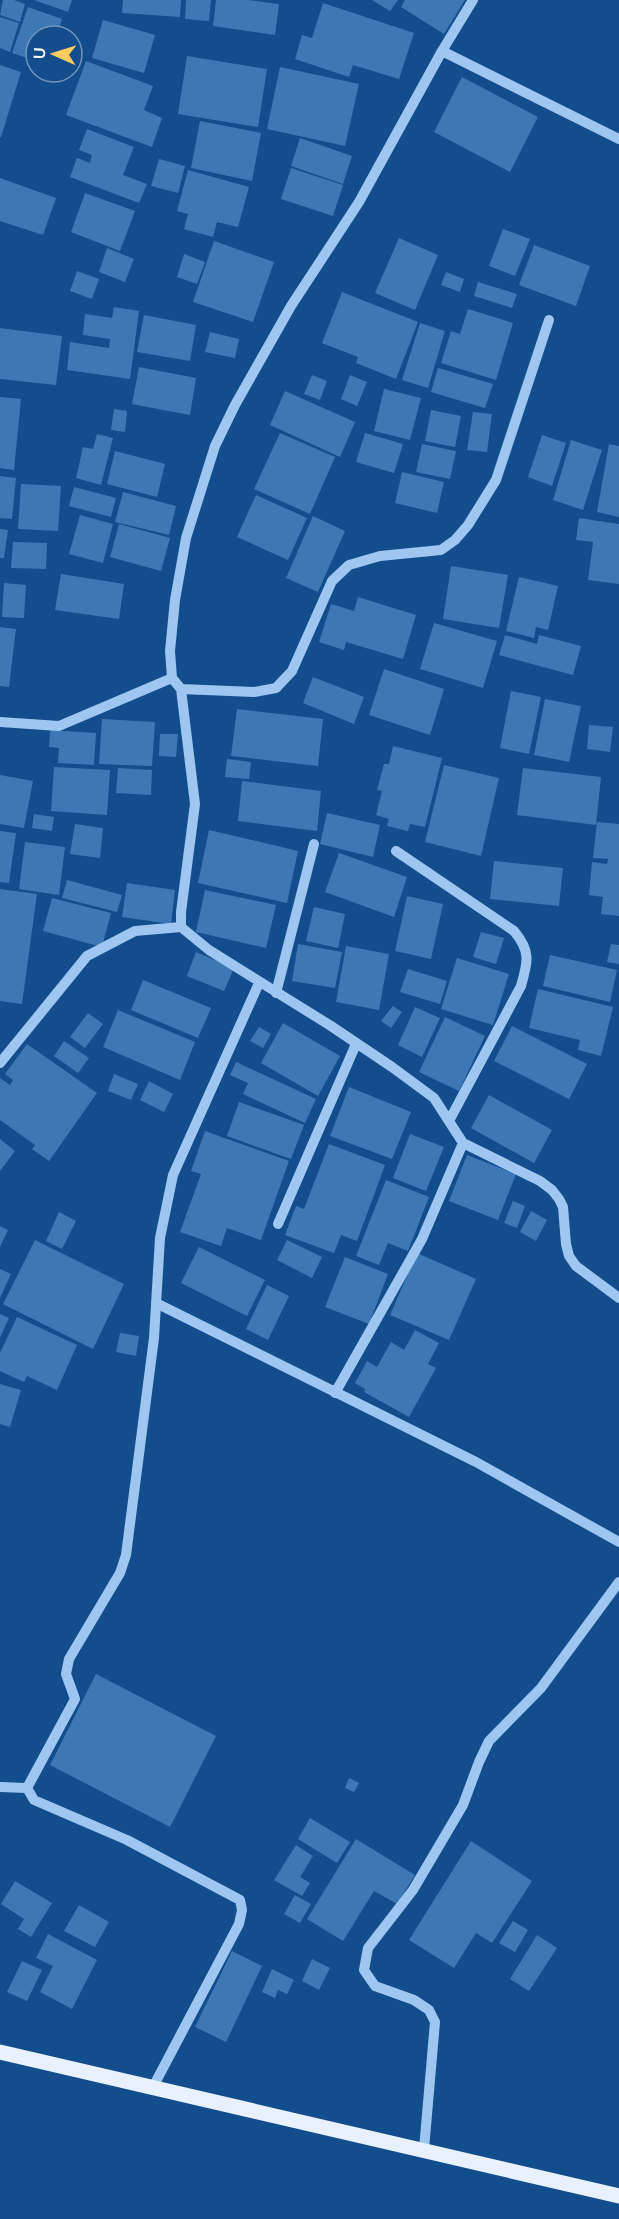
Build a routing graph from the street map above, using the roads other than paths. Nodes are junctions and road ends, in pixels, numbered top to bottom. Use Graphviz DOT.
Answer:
graph roads {
  1 [pos="473,0"];
  2 [pos="442,51"];
  3 [pos="619,139"];
  4 [pos="549,320"];
  5 [pos="172,678"];
  6 [pos="181,689"];
  7 [pos="0,722"];
  8 [pos="314,844"];
  9 [pos="396,851"];
  10 [pos="181,927"];
  11 [pos="259,983"];
  12 [pos="276,993"];
  13 [pos="356,1044"];
  14 [pos="0,1063"];
  15 [pos="450,1121"];
  16 [pos="463,1143"];
  17 [pos="278,1224"];
  18 [pos="619,1298"];
  19 [pos="156,1303"];
  20 [pos="335,1393"];
  21 [pos="619,1542"];
  22 [pos="619,1582"];
  23 [pos="0,1788"];
  24 [pos="27,1788"];
  25 [pos="0,2052"];
  26 [pos="153,2087"];
  27 [pos="424,2149"];
  28 [pos="619,2196"];
  1 -- 2 [label="street"];
  2 -- 3 [label="street"];
  2 -- 5 [label="street"];
  4 -- 6 [label="street"];
  5 -- 6 [label="street"];
  5 -- 7 [label="street"];
  6 -- 10 [label="street"];
  8 -- 12 [label="street"];
  9 -- 15 [label="street"];
  10 -- 11 [label="street"];
  10 -- 14 [label="street"];
  11 -- 12 [label="street"];
  11 -- 19 [label="street"];
  12 -- 13 [label="street"];
  13 -- 15 [label="street"];
  13 -- 17 [label="street"];
  15 -- 16 [label="street"];
  16 -- 18 [label="street"];
  16 -- 20 [label="street"];
  19 -- 20 [label="street"];
  19 -- 24 [label="street"];
  20 -- 21 [label="street"];
  22 -- 27 [label="street"];
  23 -- 24 [label="street"];
  24 -- 26 [label="street"];
  25 -- 26 [label="main road"];
  26 -- 27 [label="main road"];
  27 -- 28 [label="main road"];
}
